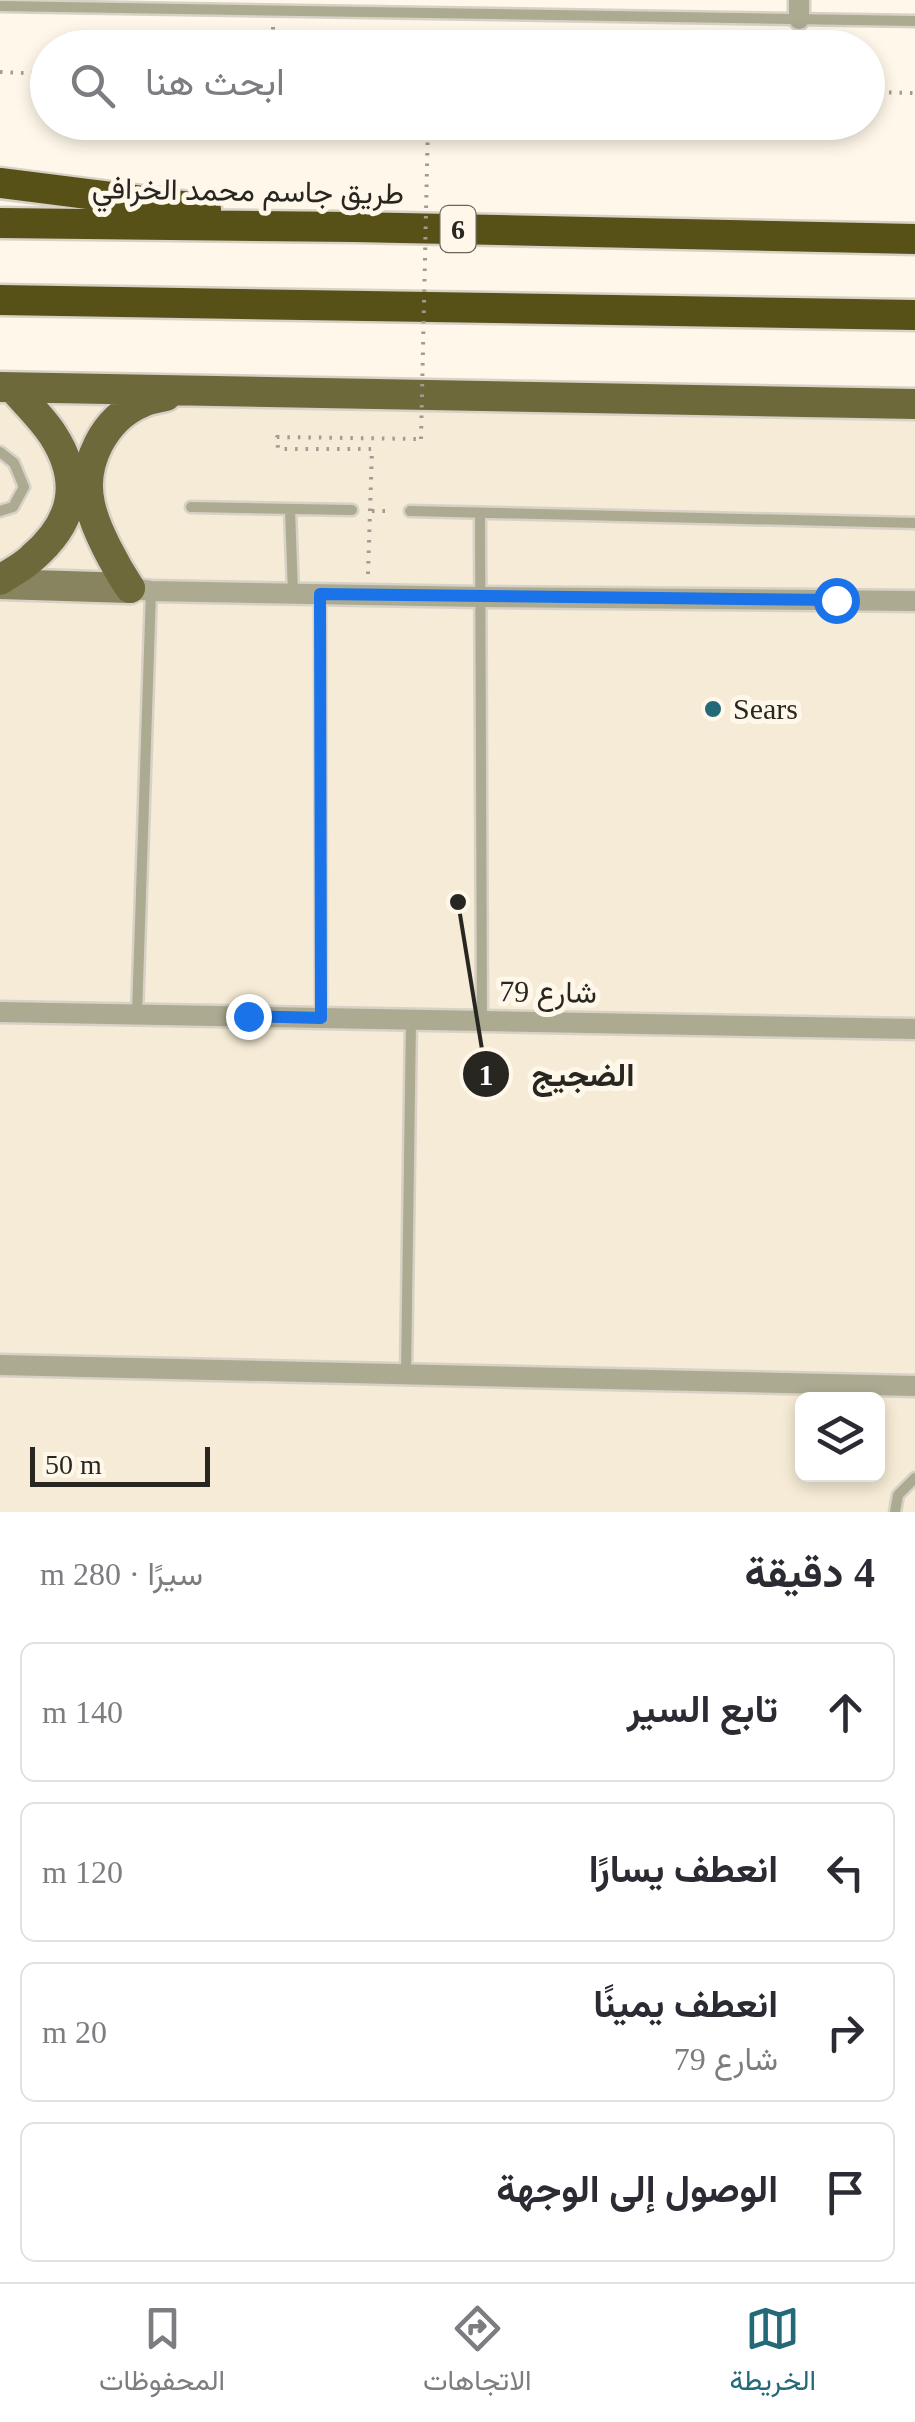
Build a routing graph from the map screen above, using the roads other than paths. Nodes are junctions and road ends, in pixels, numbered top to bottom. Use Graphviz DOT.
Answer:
graph roads {
  1 [pos="476,0"];
  2 [pos="572,0"];
  3 [pos="0,6"];
  4 [pos="337,6"];
  5 [pos="799,10"];
  6 [pos="476,13"];
  7 [pos="572,15"];
  8 [pos="915,20"];
  9 [pos="0,183"];
  10 [pos="0,223"];
  11 [pos="353,227"];
  12 [pos="915,239"];
  13 [pos="0,300"];
  14 [pos="915,315"];
  15 [pos="7,387"];
  16 [pos="188,390"];
  17 [pos="915,404"];
  18 [pos="0,452"];
  19 [pos="191,507"];
  20 [pos="290,509"];
  21 [pos="352,510"];
  22 [pos="0,511"];
  23 [pos="410,512"];
  24 [pos="480,513"];
  25 [pos="915,523"];
  26 [pos="0,582"];
  27 [pos="141,590"];
  28 [pos="293,594"];
  29 [pos="320,594"];
  30 [pos="480,597"];
  31 [pos="915,601"];
  32 [pos="0,1012"];
  33 [pos="137,1014"];
  34 [pos="321,1018"];
  35 [pos="411,1020"];
  36 [pos="482,1021"];
  37 [pos="915,1030"];
  38 [pos="0,1365"];
  39 [pos="406,1374"];
  40 [pos="915,1386"];
  41 [pos="915,1478"];
  42 [pos="895,1512"];
  1 -- 6 [label="lane"];
  2 -- 7 [label="lane"];
  3 -- 4 [label="lane"];
  4 -- 6 [label="lane"];
  5 -- 7 [label="lane"];
  5 -- 8 [label="lane"];
  6 -- 7 [label="lane"];
  9 -- 11 [label="highway"];
  10 -- 11 [label="highway, طريق جاسم محمد الخرافي / 6"];
  11 -- 12 [label="highway, طريق جاسم محمد الخرافي / 6"];
  13 -- 14 [label="highway"];
  15 -- 16 [label="main road"];
  15 -- 26 [label="main road"];
  16 -- 17 [label="main road"];
  16 -- 27 [label="main road"];
  18 -- 22 [label="lane"];
  19 -- 20 [label="lane"];
  20 -- 21 [label="lane"];
  20 -- 28 [label="lane"];
  23 -- 24 [label="lane"];
  24 -- 25 [label="lane"];
  24 -- 30 [label="lane"];
  26 -- 27 [label="street"];
  27 -- 28 [label="street"];
  27 -- 33 [label="lane"];
  28 -- 29 [label="street"];
  29 -- 30 [label="street"];
  29 -- 34 [label="lane"];
  30 -- 31 [label="street"];
  30 -- 36 [label="lane"];
  32 -- 33 [label="street, شارع 79"];
  33 -- 34 [label="street, شارع 79"];
  34 -- 35 [label="street, شارع 79"];
  35 -- 36 [label="street, شارع 79"];
  35 -- 39 [label="lane"];
  36 -- 37 [label="street, شارع 79"];
  38 -- 39 [label="street"];
  39 -- 40 [label="street"];
  41 -- 42 [label="lane"];
}
